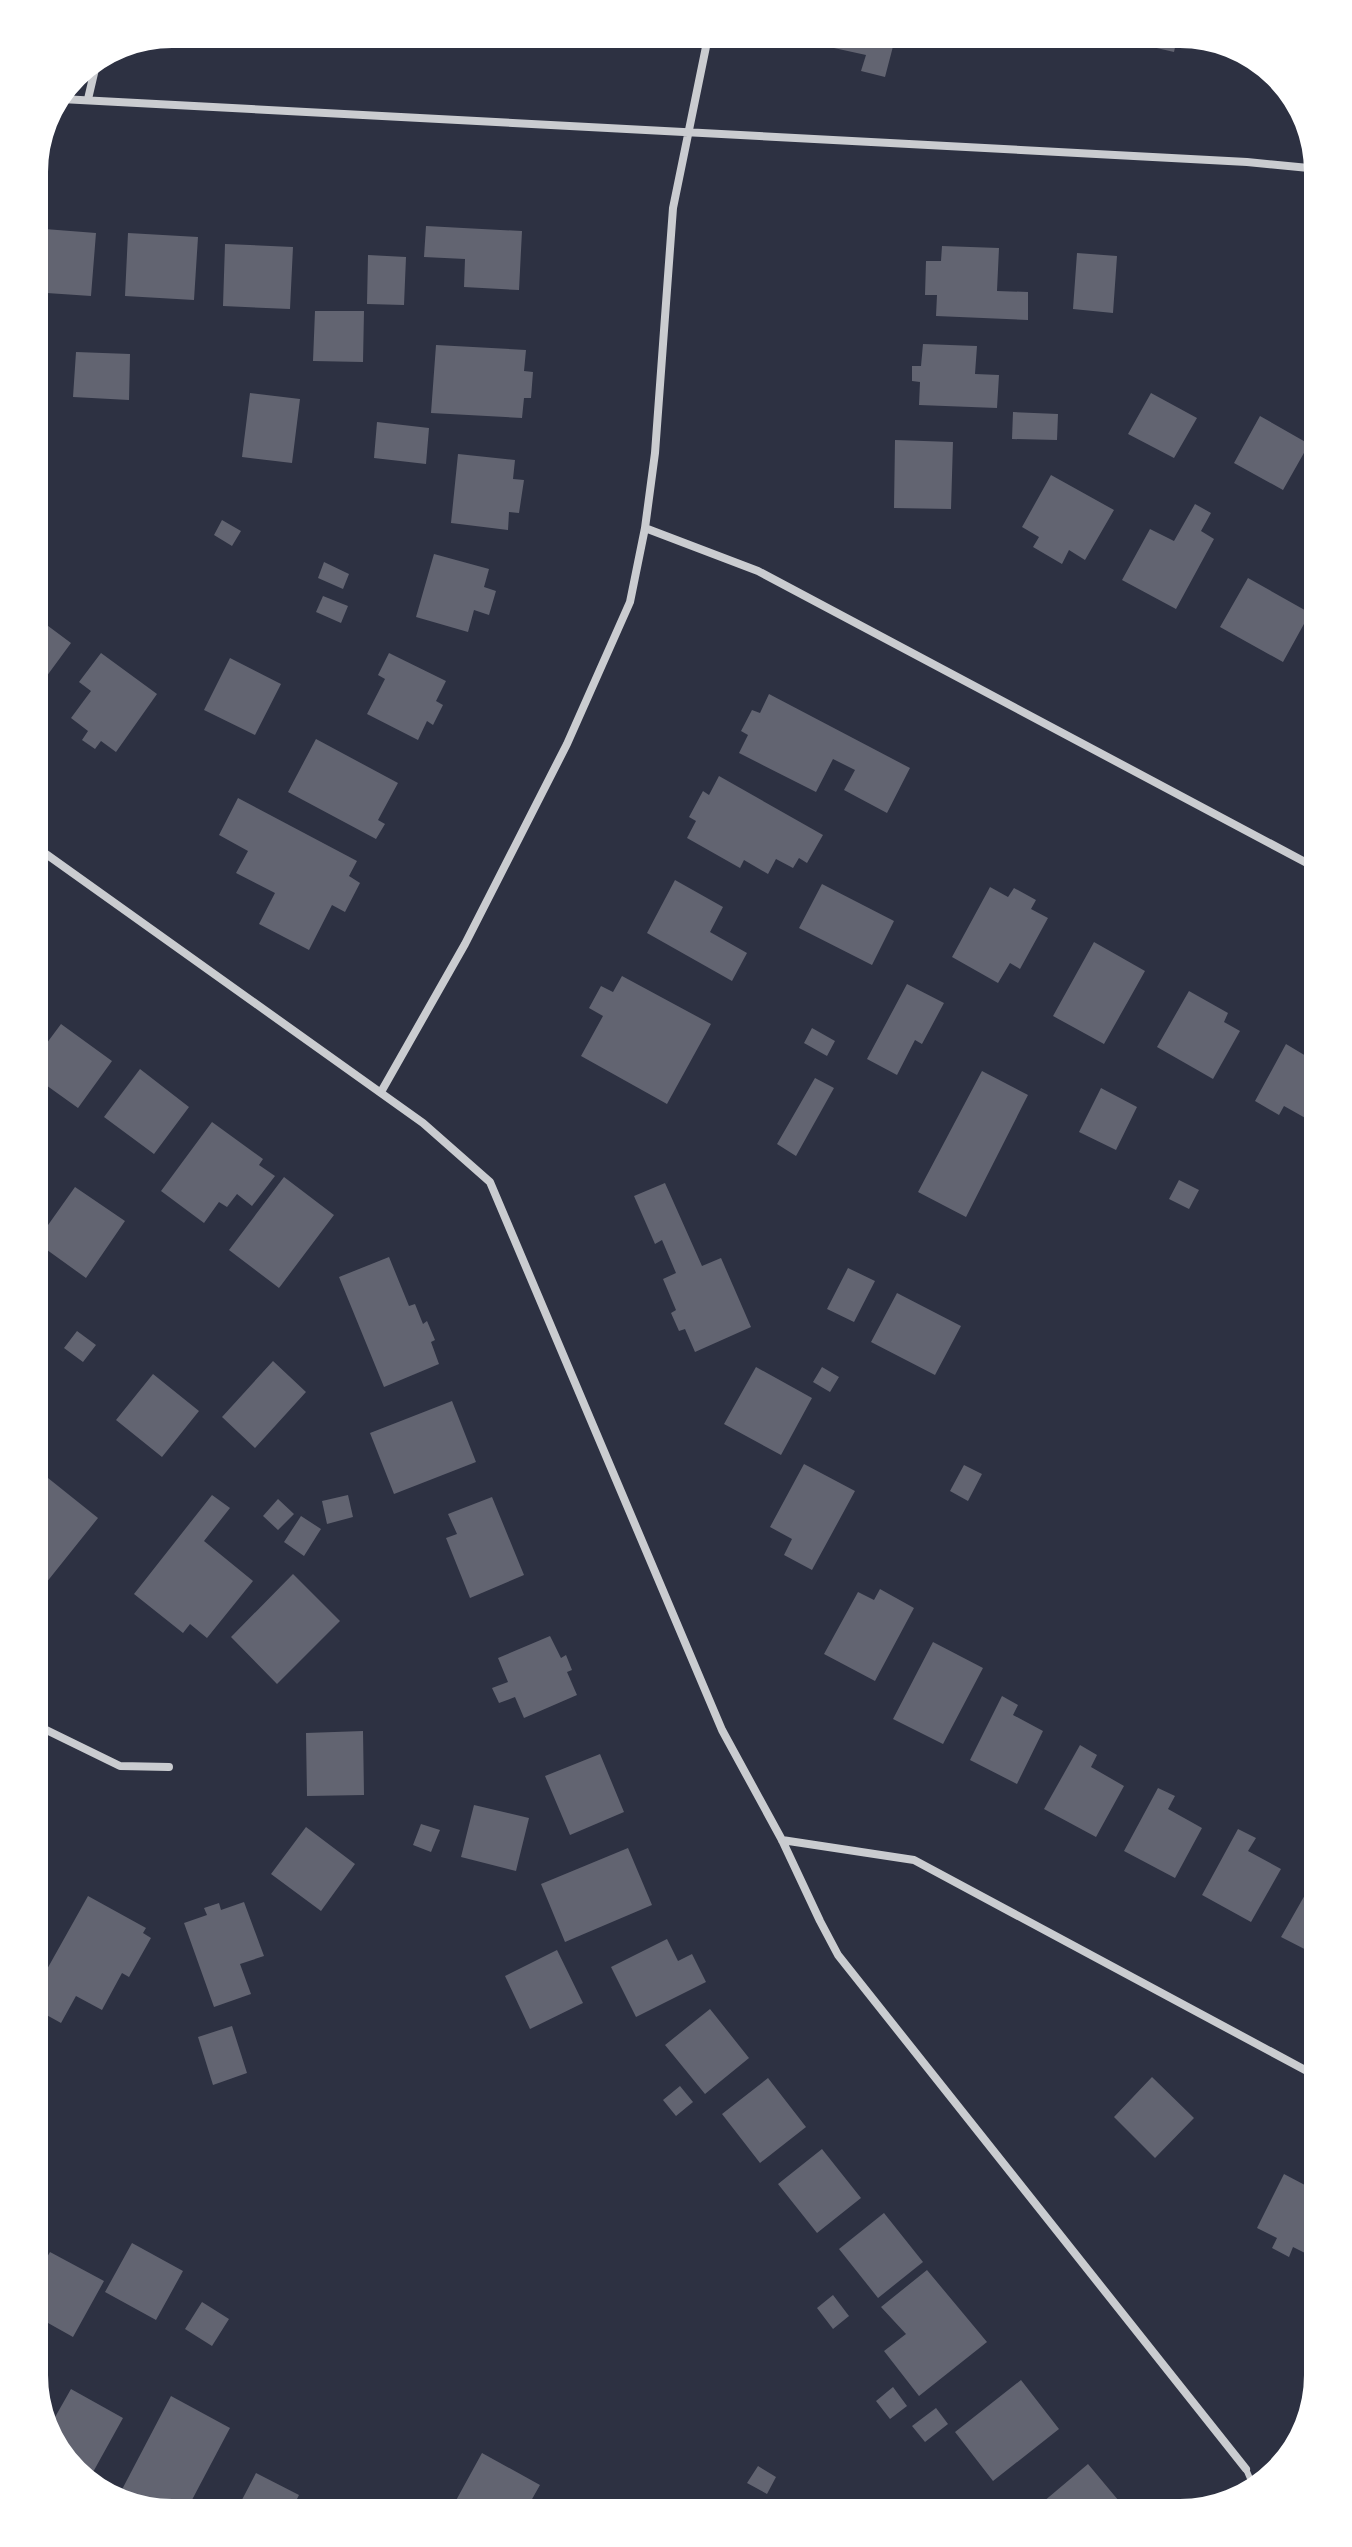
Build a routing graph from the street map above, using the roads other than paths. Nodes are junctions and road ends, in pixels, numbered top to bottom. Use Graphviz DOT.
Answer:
graph roads {
  1 [pos="706,46"];
  2 [pos="94,74"];
  3 [pos="70,99"];
  4 [pos="88,99"];
  5 [pos="687,133"];
  6 [pos="1306,168"];
  7 [pos="645,528"];
  8 [pos="46,854"];
  9 [pos="1306,863"];
  10 [pos="381,1092"];
  11 [pos="46,1730"];
  12 [pos="169,1767"];
  13 [pos="782,1840"];
  14 [pos="1306,2070"];
  15 [pos="1246,2469"];
  16 [pos="1250,2479"];
  1 -- 5 [label="street"];
  2 -- 4 [label="street"];
  3 -- 4 [label="street"];
  4 -- 5 [label="street"];
  5 -- 6 [label="street"];
  5 -- 7 [label="street"];
  7 -- 9 [label="street"];
  7 -- 10 [label="street"];
  8 -- 10 [label="street"];
  10 -- 13 [label="street"];
  11 -- 12 [label="street"];
  13 -- 14 [label="street"];
  13 -- 15 [label="street"];
  15 -- 16 [label="lane"];
}
